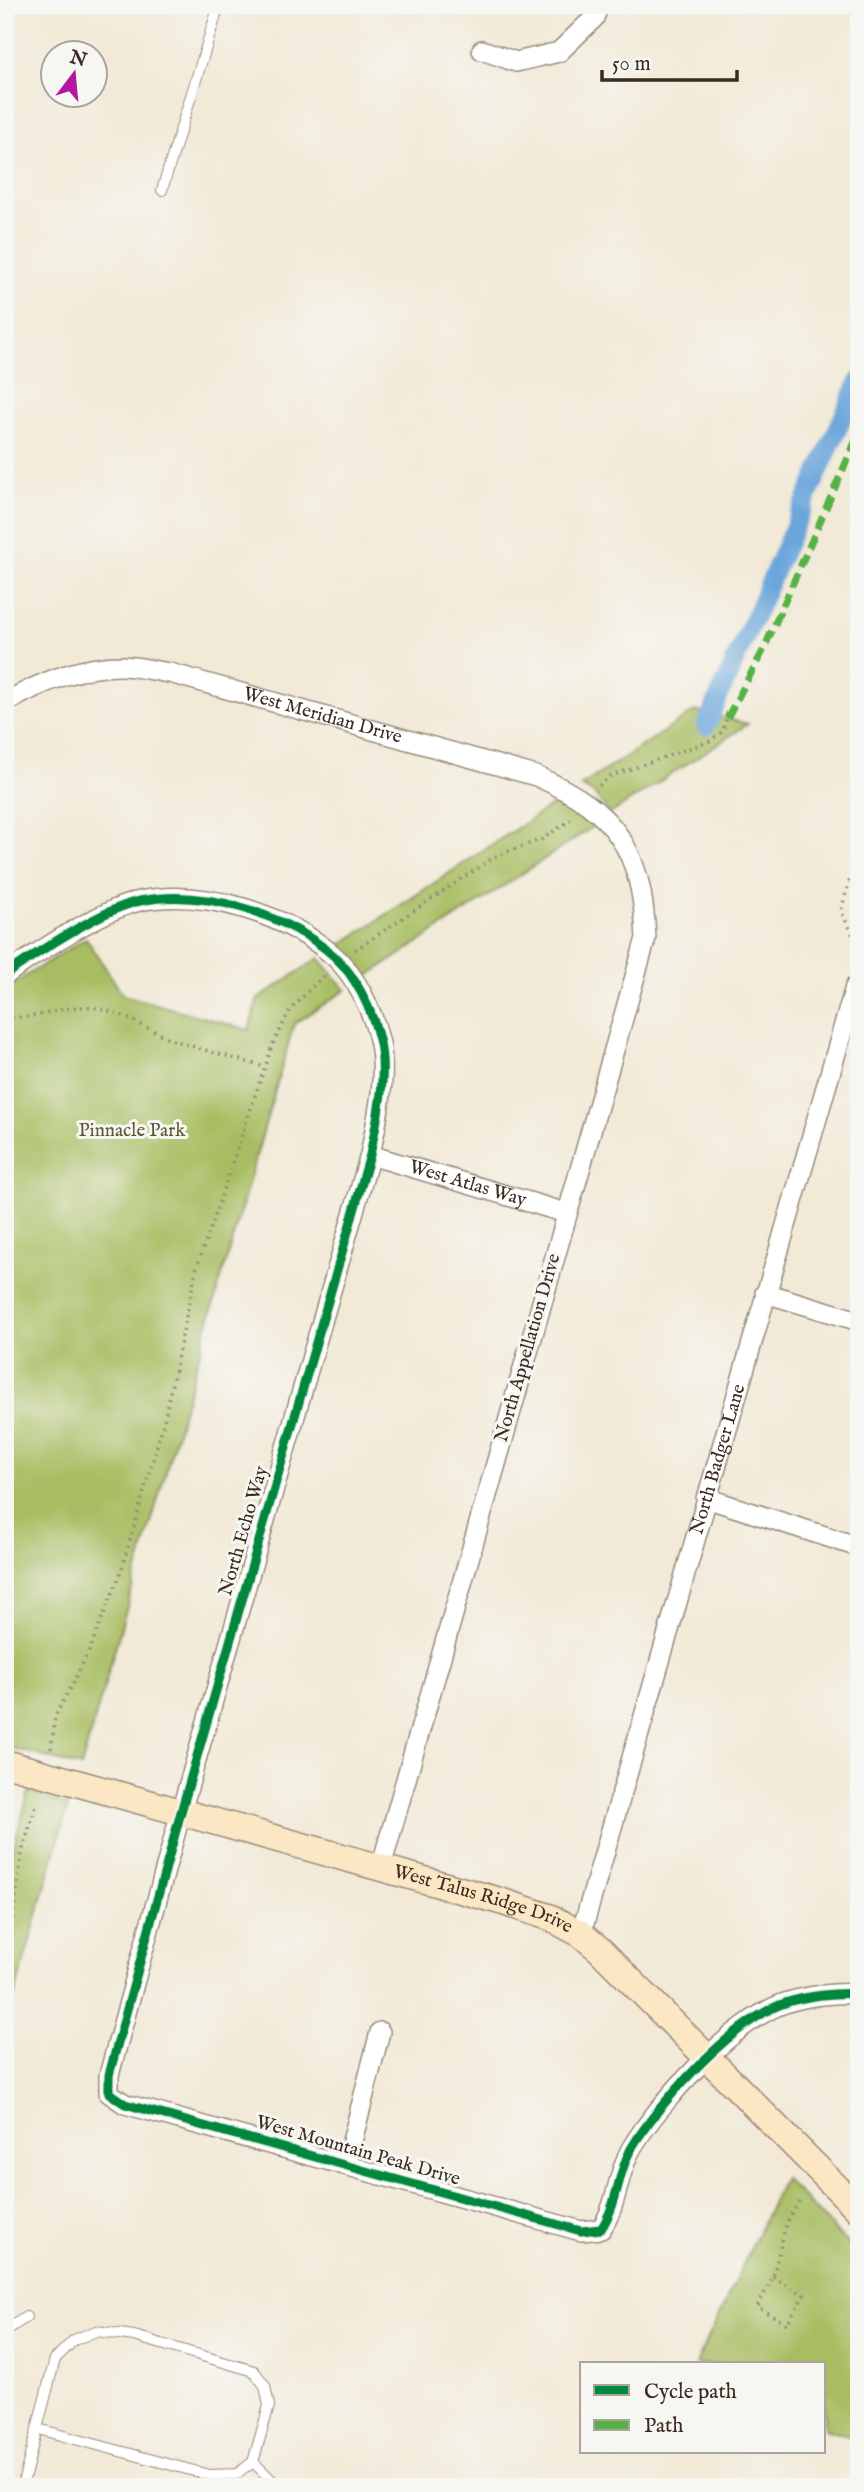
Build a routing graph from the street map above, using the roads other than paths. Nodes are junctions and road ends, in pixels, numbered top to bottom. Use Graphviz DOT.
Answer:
graph roads {
  1 [pos="219,5"];
  2 [pos="599,5"];
  3 [pos="482,50"];
  4 [pos="162,190"];
  5 [pos="8,696"];
  6 [pos="617,832"];
  7 [pos="5,975"];
  8 [pos="855,987"];
  9 [pos="370,1155"];
  10 [pos="566,1213"];
  11 [pos="765,1293"];
  12 [pos="859,1321"];
  13 [pos="706,1498"];
  14 [pos="859,1547"];
  15 [pos="5,1763"];
  16 [pos="181,1812"];
  17 [pos="381,1867"];
  18 [pos="581,1934"];
  19 [pos="859,1994"];
  20 [pos="380,2032"];
  21 [pos="709,2058"];
  22 [pos="109,2093"];
  23 [pos="345,2165"];
  24 [pos="859,2210"];
  25 [pos="26,2318"];
  26 [pos="5,2331"];
  27 [pos="38,2429"];
  28 [pos="253,2462"];
  29 [pos="22,2487"];
  30 [pos="279,2487"];
  1 -- 4 [label="lane"];
  2 -- 3 [label="street"];
  5 -- 6 [label="street, West Meridian Drive"];
  6 -- 10 [label="street, North Appellation Drive"];
  7 -- 9 [label="street, North Echo Way"];
  8 -- 11 [label="street, North Badger Lane"];
  9 -- 10 [label="street, West Atlas Way"];
  9 -- 16 [label="street, North Echo Way"];
  10 -- 17 [label="street, North Appellation Drive"];
  11 -- 12 [label="street"];
  11 -- 13 [label="street, North Badger Lane"];
  13 -- 14 [label="street"];
  13 -- 18 [label="street, North Badger Lane"];
  15 -- 16 [label="street, West Talus Ridge Drive"];
  16 -- 17 [label="street, West Talus Ridge Drive"];
  16 -- 22 [label="street, North Echo Way"];
  17 -- 18 [label="street, West Talus Ridge Drive"];
  18 -- 21 [label="street, West Talus Ridge Drive"];
  19 -- 21 [label="street"];
  20 -- 23 [label="street"];
  21 -- 23 [label="street, West Mountain Peak Drive"];
  21 -- 24 [label="street, West Talus Ridge Drive"];
  22 -- 23 [label="street, West Mountain Peak Drive"];
  25 -- 26 [label="lane"];
  27 -- 28 [label="lane"];
  27 -- 28 [label="lane"];
  27 -- 29 [label="lane"];
  28 -- 30 [label="lane"];
}
